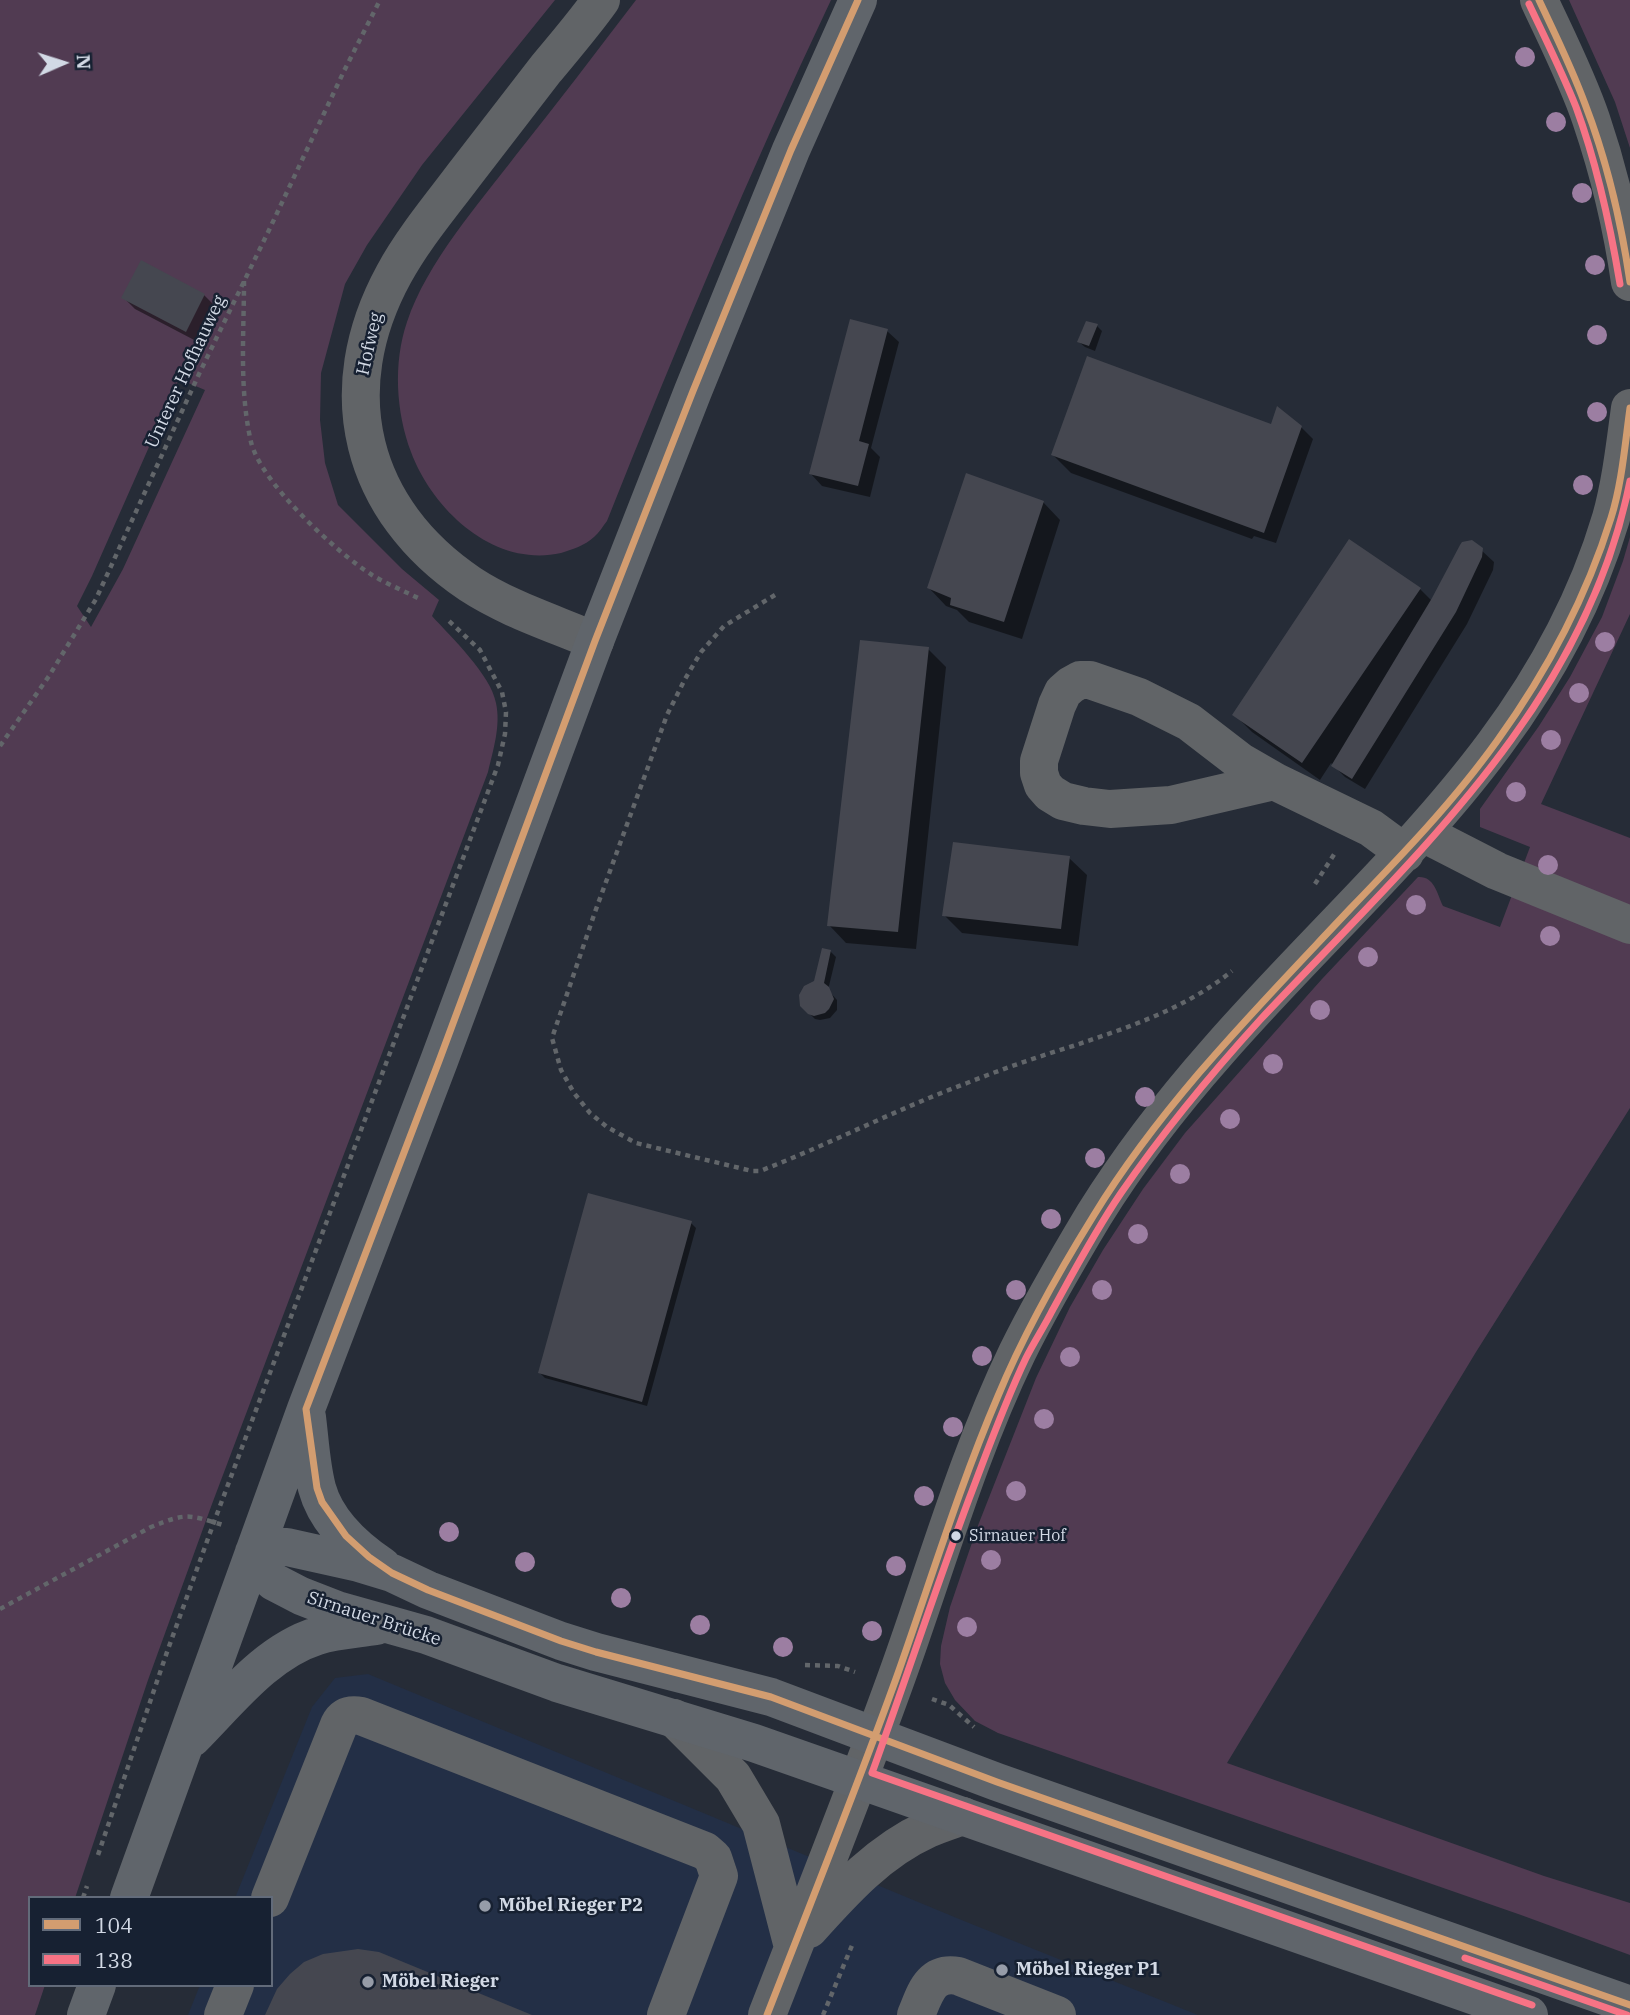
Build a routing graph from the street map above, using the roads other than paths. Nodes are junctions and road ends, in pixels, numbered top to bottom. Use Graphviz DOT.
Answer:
graph roads {
  1 [pos="601,0"];
  2 [pos="858,0"];
  3 [pos="1539,0"];
  4 [pos="1630,282"];
  5 [pos="1630,408"];
  6 [pos="595,640"];
  7 [pos="1275,781"];
  8 [pos="1414,843"];
  9 [pos="1630,925"];
  10 [pos="306,1409"];
  11 [pos="254,1552"];
  12 [pos="392,1573"];
  13 [pos="387,1624"];
  14 [pos="674,1718"];
  15 [pos="874,1736"];
  16 [pos="184,1747"];
  17 [pos="858,1779"];
  18 [pos="963,1816"];
  19 [pos="130,1896"];
  20 [pos="271,1896"];
  21 [pos="793,1947"];
  22 [pos="96,1987"];
  23 [pos="234,1987"];
  24 [pos="1630,2005"];
  25 [pos="86,2015"];
  26 [pos="223,2015"];
  27 [pos="666,2015"];
  28 [pos="767,2015"];
  29 [pos="916,2015"];
  30 [pos="1057,2015"];
  31 [pos="1528,2015"];
  1 -- 6 [label="street, Hofweg"];
  2 -- 6 [label="main road"];
  3 -- 4 [label="street"];
  5 -- 8 [label="street"];
  6 -- 10 [label="main road"];
  7 -- 7 [label="street"];
  7 -- 8 [label="street"];
  8 -- 9 [label="street"];
  8 -- 15 [label="street"];
  10 -- 11 [label="main road"];
  10 -- 12 [label="main road"];
  11 -- 12 [label="main road"];
  11 -- 13 [label="main road, Sirnauer Brücke"];
  11 -- 16 [label="main road"];
  12 -- 15 [label="main road"];
  13 -- 14 [label="main road, Sirnauer Brücke"];
  13 -- 16 [label="main road"];
  14 -- 17 [label="main road, Sirnauer Brücke"];
  14 -- 21 [label="street"];
  15 -- 17 [label="street"];
  15 -- 24 [label="main road"];
  16 -- 19 [label="main road"];
  17 -- 18 [label="main road, Sirnauer Brücke"];
  17 -- 21 [label="street"];
  18 -- 21 [label="street"];
  18 -- 31 [label="main road, Sirnauer Brücke"];
  20 -- 27 [label="street"];
  21 -- 28 [label="street"];
  22 -- 25 [label="main road"];
  23 -- 26 [label="street"];
  29 -- 30 [label="street"];
}
